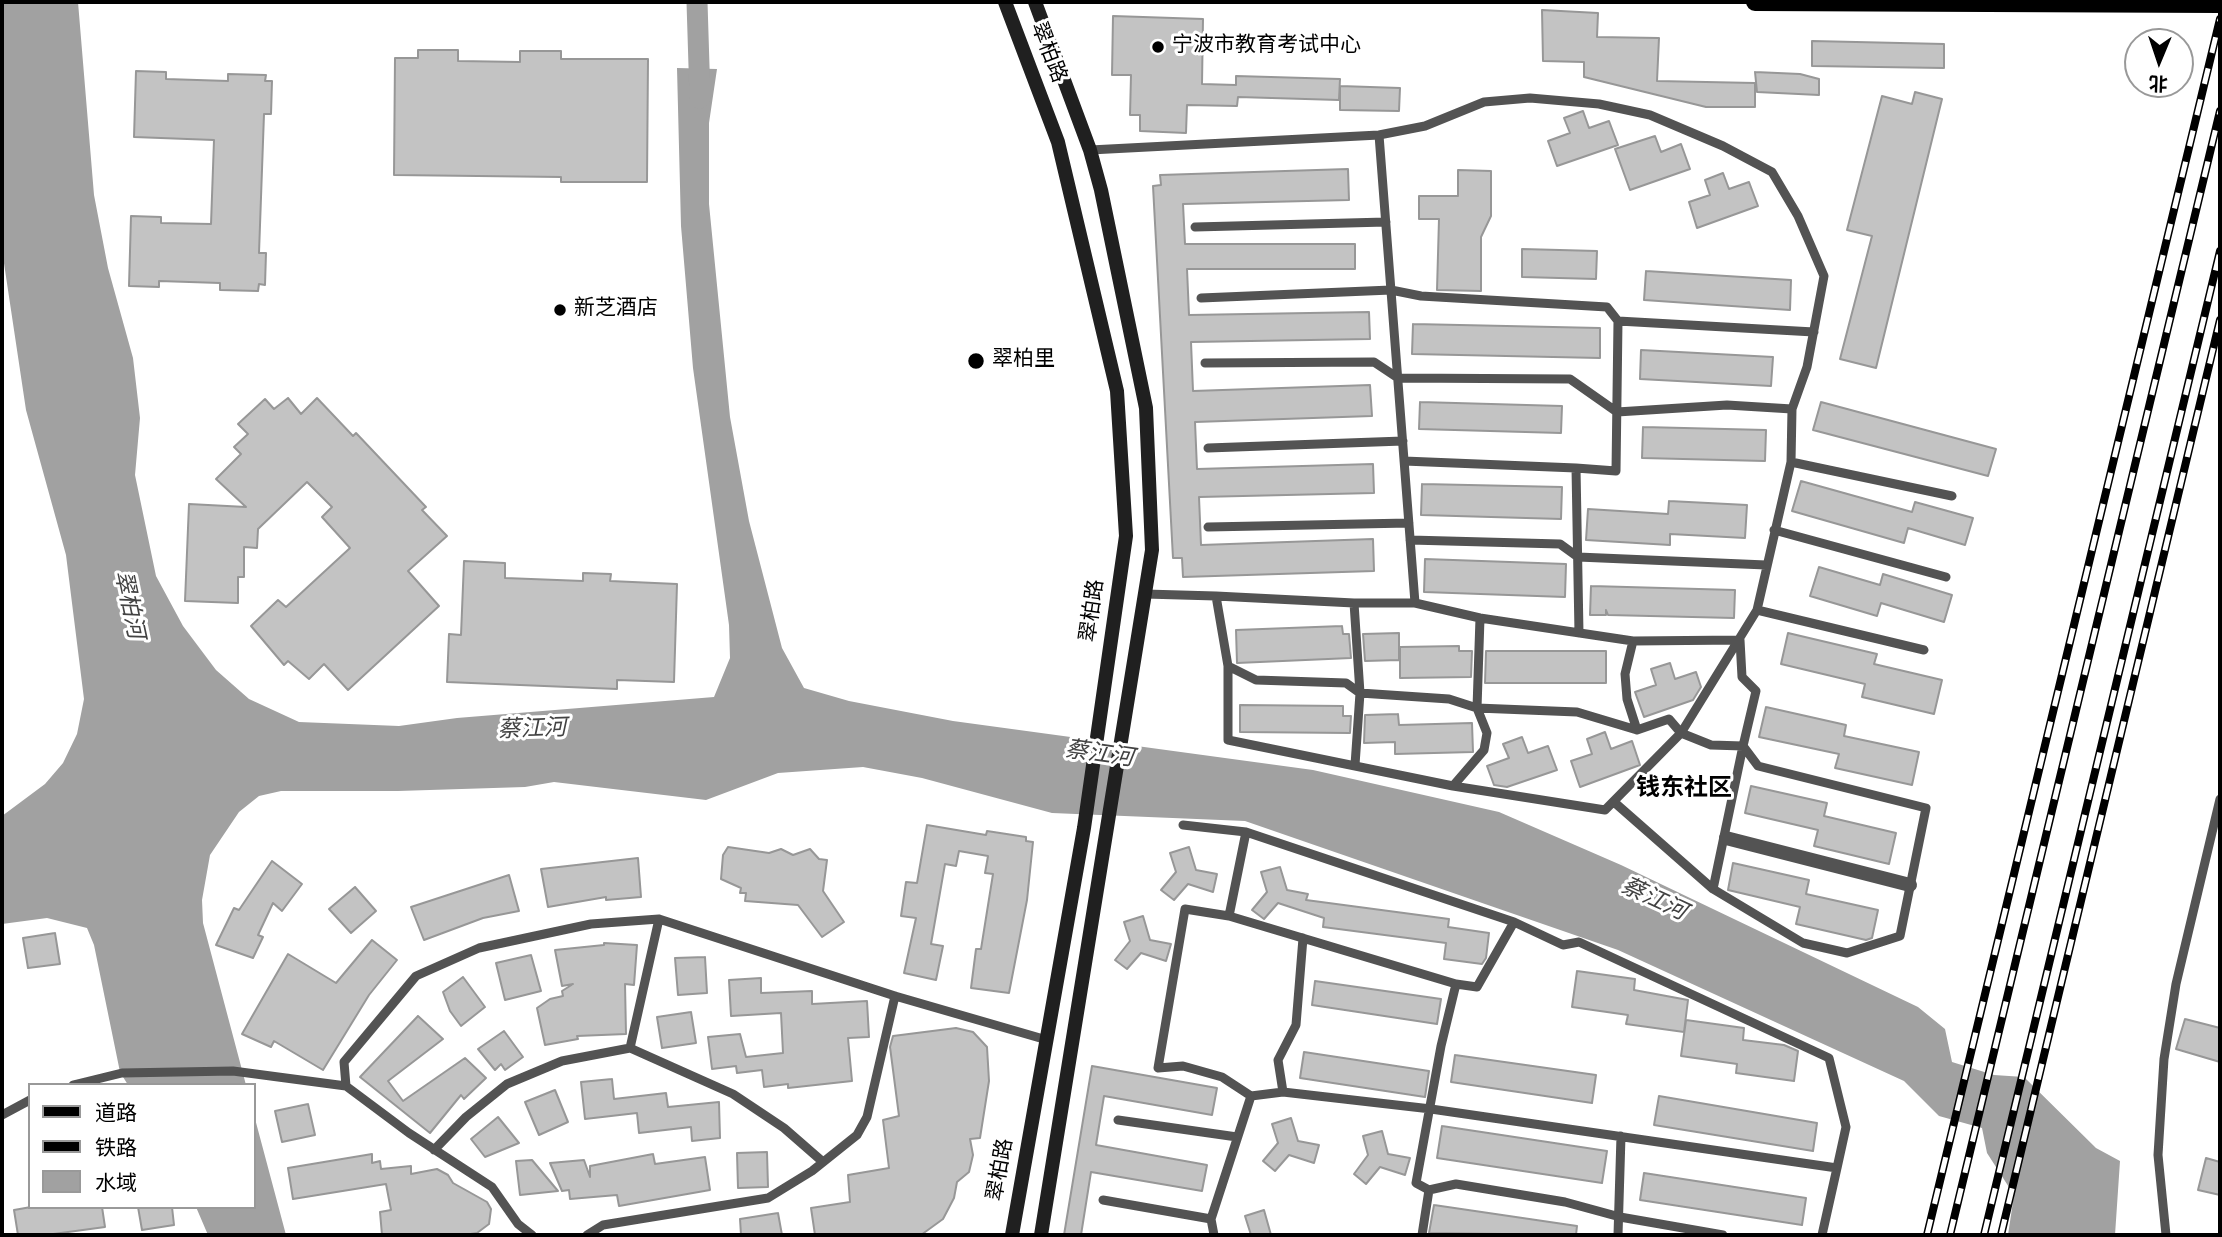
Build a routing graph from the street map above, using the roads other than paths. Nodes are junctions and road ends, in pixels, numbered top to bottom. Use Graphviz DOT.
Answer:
graph roads {
  1 [pos="1005,2"];
  2 [pos="1035,2"];
  3 [pos="1755,2"];
  4 [pos="2220,4"];
  5 [pos="1380,135"];
  6 [pos="1090,150"];
  7 [pos="1386,222"];
  8 [pos="1195,227"];
  9 [pos="1391,290"];
  10 [pos="1201,298"];
  11 [pos="1618,321"];
  12 [pos="1814,332"];
  13 [pos="1205,363"];
  14 [pos="1398,378"];
  15 [pos="1792,409"];
  16 [pos="1617,412"];
  17 [pos="1403,441"];
  18 [pos="1208,448"];
  19 [pos="1404,461"];
  20 [pos="1790,462"];
  21 [pos="1576,468"];
  22 [pos="1952,496"];
  23 [pos="1409,523"];
  24 [pos="1208,527"];
  25 [pos="1774,530"];
  26 [pos="1410,540"];
  27 [pos="1578,557"];
  28 [pos="1766,565"];
  29 [pos="1946,577"];
  30 [pos="1145,594"];
  31 [pos="1216,596"];
  32 [pos="1354,603"];
  33 [pos="1415,603"];
  34 [pos="1756,610"];
  35 [pos="1480,618"];
  36 [pos="1579,632"];
  37 [pos="1740,640"];
  38 [pos="1633,641"];
  39 [pos="1924,650"];
  40 [pos="1228,666"];
  41 [pos="1360,693"];
  42 [pos="1477,708"];
  43 [pos="1637,730"];
  44 [pos="1681,733"];
  45 [pos="1743,746"];
  46 [pos="1355,765"];
  47 [pos="1453,786"];
  48 [pos="2220,799"];
  49 [pos="1614,802"];
  50 [pos="1183,825"];
  51 [pos="1246,832"];
  52 [pos="1726,838"];
  53 [pos="1910,884"];
  54 [pos="1713,889"];
  55 [pos="1229,916"];
  56 [pos="659,919"];
  57 [pos="1514,922"];
  58 [pos="1303,938"];
  59 [pos="1456,984"];
  60 [pos="895,996"];
  61 [pos="1047,1040"];
  62 [pos="630,1048"];
  63 [pos="81,1083"];
  64 [pos="346,1086"];
  65 [pos="1283,1092"];
  66 [pos="1251,1096"];
  67 [pos="28,1101"];
  68 [pos="1431,1109"];
  69 [pos="2,1115"];
  70 [pos="1118,1119"];
  71 [pos="1621,1136"];
  72 [pos="1237,1137"];
  73 [pos="434,1150"];
  74 [pos="823,1162"];
  75 [pos="1837,1168"];
  76 [pos="1429,1190"];
  77 [pos="1103,1200"];
  78 [pos="1620,1217"];
  79 [pos="1212,1219"];
  80 [pos="532,1235"];
  81 [pos="587,1235"];
  82 [pos="1012,1235"];
  83 [pos="1041,1235"];
  84 [pos="1214,1235"];
  85 [pos="1422,1235"];
  86 [pos="1618,1235"];
  87 [pos="1723,1235"];
  88 [pos="1822,1235"];
  89 [pos="2166,1235"];
  1 -- 61 [label="main road, 翠柏路"];
  2 -- 6 [label="main road, 翠柏路"];
  3 -- 4 [label="main road"];
  5 -- 6 [label="lane"];
  5 -- 7 [label="lane"];
  5 -- 12 [label="lane"];
  6 -- 30 [label="main road, 翠柏路"];
  7 -- 8 [label="lane"];
  7 -- 9 [label="lane"];
  9 -- 10 [label="lane"];
  9 -- 11 [label="lane"];
  9 -- 14 [label="lane"];
  11 -- 12 [label="lane"];
  11 -- 16 [label="lane"];
  12 -- 15 [label="lane"];
  13 -- 14 [label="lane"];
  14 -- 16 [label="lane"];
  14 -- 17 [label="lane"];
  15 -- 16 [label="lane"];
  15 -- 20 [label="lane"];
  16 -- 21 [label="lane"];
  17 -- 18 [label="lane"];
  17 -- 19 [label="lane"];
  19 -- 21 [label="lane"];
  19 -- 23 [label="lane"];
  20 -- 22 [label="lane"];
  20 -- 25 [label="lane"];
  21 -- 27 [label="lane"];
  23 -- 24 [label="lane"];
  23 -- 26 [label="lane"];
  25 -- 28 [label="lane"];
  25 -- 29 [label="lane"];
  26 -- 27 [label="lane"];
  26 -- 33 [label="lane"];
  27 -- 28 [label="lane"];
  27 -- 36 [label="lane"];
  28 -- 34 [label="lane"];
  30 -- 31 [label="lane"];
  30 -- 83 [label="main road, 翠柏路"];
  31 -- 32 [label="lane"];
  31 -- 40 [label="lane"];
  32 -- 33 [label="lane"];
  32 -- 41 [label="lane"];
  33 -- 35 [label="lane"];
  34 -- 37 [label="lane"];
  34 -- 39 [label="lane"];
  35 -- 36 [label="lane"];
  35 -- 42 [label="lane"];
  36 -- 38 [label="lane"];
  37 -- 38 [label="lane"];
  37 -- 44 [label="lane"];
  37 -- 45 [label="lane"];
  38 -- 43 [label="lane"];
  40 -- 41 [label="lane"];
  40 -- 46 [label="lane"];
  41 -- 42 [label="lane"];
  41 -- 46 [label="lane"];
  42 -- 43 [label="lane"];
  42 -- 47 [label="lane"];
  43 -- 44 [label="lane"];
  44 -- 45 [label="lane"];
  44 -- 49 [label="lane"];
  45 -- 52 [label="lane"];
  45 -- 53 [label="lane"];
  46 -- 47 [label="lane"];
  47 -- 49 [label="lane"];
  48 -- 89 [label="lane"];
  49 -- 54 [label="lane"];
  50 -- 51 [label="lane"];
  51 -- 55 [label="lane"];
  51 -- 57 [label="lane"];
  52 -- 53 [label="street"];
  52 -- 54 [label="lane"];
  53 -- 54 [label="lane"];
  55 -- 58 [label="lane"];
  55 -- 66 [label="lane"];
  56 -- 60 [label="lane"];
  56 -- 62 [label="lane"];
  56 -- 64 [label="lane"];
  57 -- 59 [label="lane"];
  57 -- 75 [label="lane"];
  58 -- 59 [label="lane"];
  58 -- 65 [label="lane"];
  59 -- 68 [label="lane"];
  60 -- 61 [label="lane"];
  60 -- 74 [label="lane"];
  61 -- 82 [label="main road, 翠柏路"];
  62 -- 73 [label="lane"];
  62 -- 74 [label="lane"];
  63 -- 64 [label="lane"];
  64 -- 73 [label="lane"];
  65 -- 66 [label="lane"];
  65 -- 68 [label="lane"];
  66 -- 72 [label="lane"];
  67 -- 69 [label="lane"];
  68 -- 71 [label="lane"];
  68 -- 76 [label="lane"];
  70 -- 72 [label="lane"];
  71 -- 75 [label="lane"];
  71 -- 78 [label="lane"];
  72 -- 79 [label="lane"];
  73 -- 80 [label="lane"];
  74 -- 81 [label="lane"];
  75 -- 88 [label="lane"];
  76 -- 78 [label="lane"];
  76 -- 85 [label="lane"];
  77 -- 79 [label="lane"];
  78 -- 86 [label="lane"];
  78 -- 87 [label="lane"];
  79 -- 84 [label="lane"];
}
